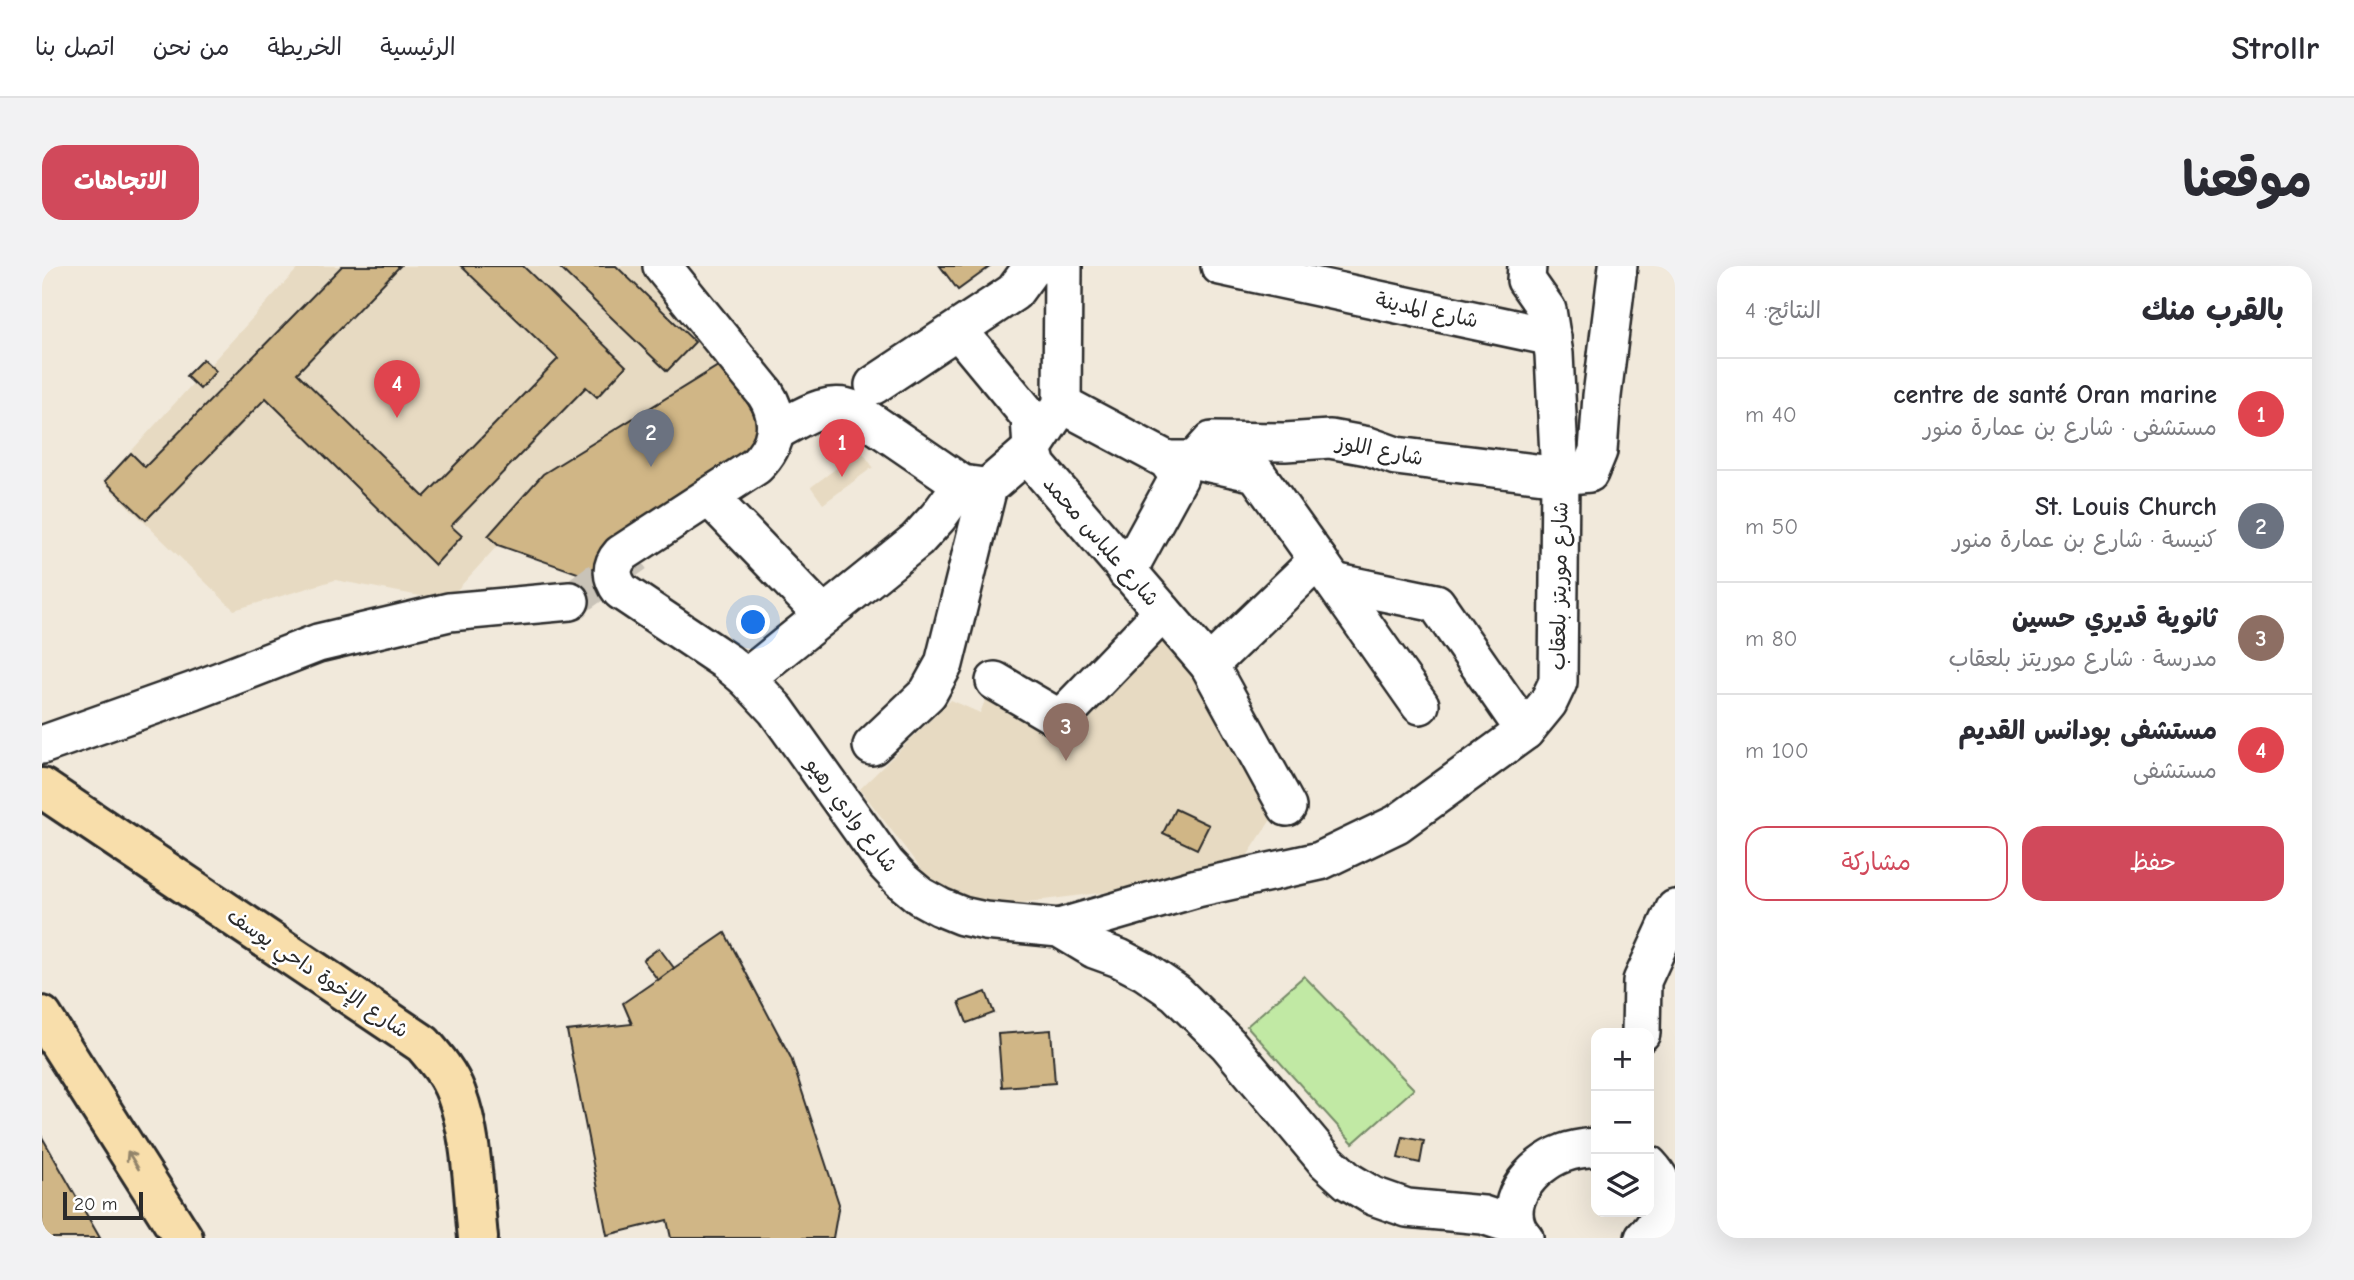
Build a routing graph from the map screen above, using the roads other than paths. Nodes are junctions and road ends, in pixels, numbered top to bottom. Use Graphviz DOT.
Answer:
graph roads {
  1 [pos="662,266"];
  2 [pos="1033,266"];
  3 [pos="1063,266"];
  4 [pos="1220,266"];
  5 [pos="1527,266"];
  6 [pos="1618,266"];
  7 [pos="957,330"];
  8 [pos="1552,337"];
  9 [pos="874,384"];
  10 [pos="1062,404"];
  11 [pos="776,431"];
  12 [pos="1031,449"];
  13 [pos="1181,460"];
  14 [pos="1560,476"];
  15 [pos="975,485"];
  16 [pos="709,498"];
  17 [pos="1326,571"];
  18 [pos="1127,572"];
  19 [pos="570,601"];
  20 [pos="1163,612"];
  21 [pos="823,615"];
  22 [pos="1209,665"];
  23 [pos="746,678"];
  24 [pos="995,681"];
  25 [pos="1420,705"];
  26 [pos="1525,732"];
  27 [pos="42,745"];
  28 [pos="872,746"];
  29 [pos="42,788"];
  30 [pos="1287,807"];
  31 [pos="1675,909"];
  32 [pos="1059,928"];
  33 [pos="42,1016"];
  34 [pos="1641,1028"];
  35 [pos="1591,1148"];
  36 [pos="1660,1174"];
  37 [pos="1524,1184"];
  38 [pos="1407,1208"];
  39 [pos="1657,1232"];
  40 [pos="183,1238"];
  41 [pos="478,1238"];
  42 [pos="1524,1238"];
  1 -- 11 [label="street"];
  2 -- 7 [label="street"];
  3 -- 10 [label="street"];
  4 -- 8 [label="street, شارع المدينة"];
  5 -- 8 [label="street, شارع موريتز بلعقاب"];
  6 -- 14 [label="street"];
  7 -- 9 [label="street"];
  7 -- 12 [label="street, شارع علباس محمد"];
  8 -- 14 [label="street, شارع موريتز بلعقاب"];
  10 -- 12 [label="street"];
  10 -- 13 [label="street"];
  11 -- 15 [label="street"];
  11 -- 16 [label="street"];
  12 -- 15 [label="street"];
  12 -- 18 [label="street, شارع علباس محمد"];
  13 -- 14 [label="street, شارع اللوز"];
  13 -- 17 [label="street"];
  13 -- 18 [label="street"];
  14 -- 26 [label="street, شارع موريتز بلعقاب"];
  15 -- 21 [label="street"];
  15 -- 28 [label="street"];
  16 -- 21 [label="street"];
  16 -- 23 [label="street, شارع وادي رهيو"];
  17 -- 22 [label="street"];
  17 -- 25 [label="street"];
  17 -- 26 [label="street"];
  18 -- 20 [label="street, شارع علباس محمد"];
  19 -- 27 [label="street"];
  20 -- 22 [label="street, شارع علباس محمد"];
  20 -- 24 [label="street, شارع علباس محمد"];
  21 -- 23 [label="street"];
  22 -- 30 [label="street, شارع علباس محمد"];
  23 -- 32 [label="street, شارع وادي رهيو"];
  26 -- 32 [label="street, شارع موريتز بلعقاب"];
  29 -- 41 [label="main road, شارع الإخوة داحي يوسف"];
  31 -- 34 [label="street"];
  32 -- 38 [label="street, شارع وادي رهيو"];
  40 -- 33 [label="main road, one-way"];
  35 -- 37 [label="street"];
  36 -- 39 [label="street"];
  37 -- 38 [label="street, شارع وادي رهيو"];
  37 -- 42 [label="street"];
  38 -- 42 [label="street, شارع وادي رهيو"];
}
